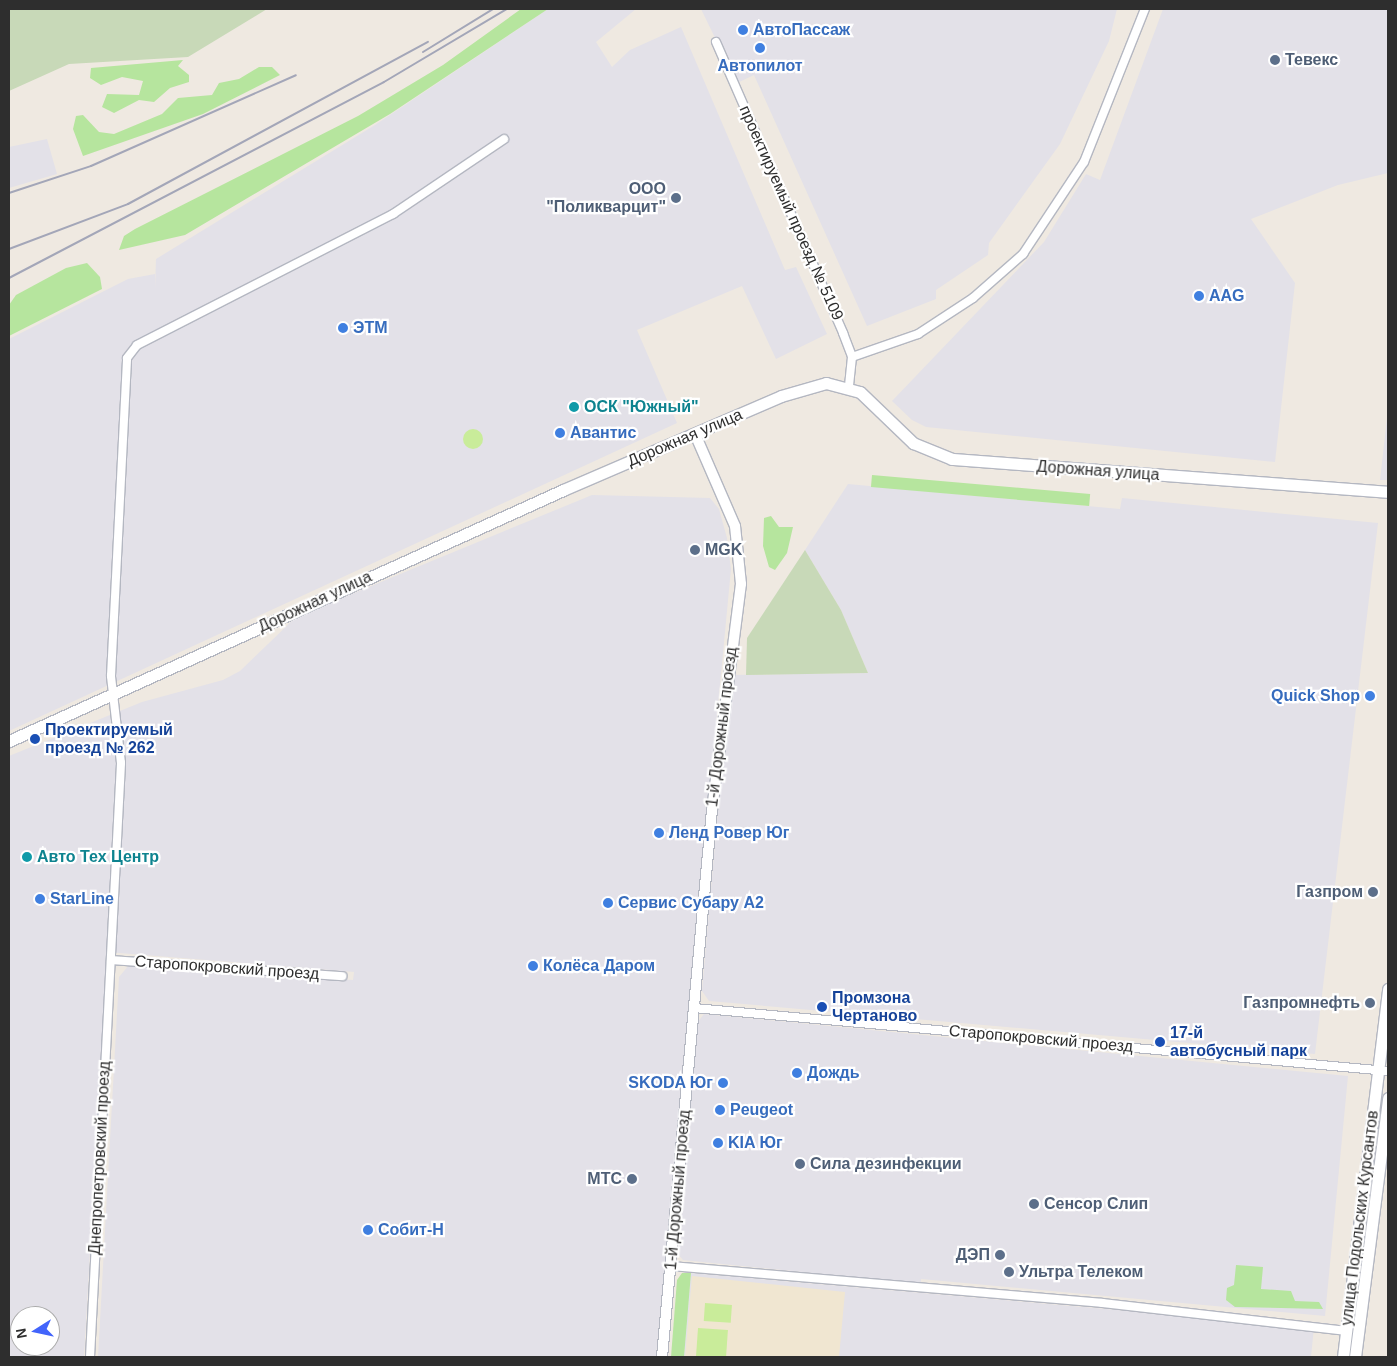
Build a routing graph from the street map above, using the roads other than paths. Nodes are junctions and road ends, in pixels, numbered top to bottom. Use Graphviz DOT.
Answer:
graph roads {
  1 [pos="1145,9"];
  2 [pos="716,42"];
  3 [pos="504,139"];
  4 [pos="852,357"];
  5 [pos="849,386"];
  6 [pos="695,434"];
  7 [pos="1388,492"];
  8 [pos="111,697"];
  9 [pos="9,741"];
  10 [pos="111,960"];
  11 [pos="342,976"];
  12 [pos="1388,988"];
  13 [pos="694,1008"];
  14 [pos="1383,1071"];
  15 [pos="1388,1098"];
  16 [pos="672,1266"];
  17 [pos="1353,1275"];
  18 [pos="1366,1277"];
  19 [pos="1349,1309"];
  20 [pos="1361,1311"];
  21 [pos="1346,1331"];
  22 [pos="90,1357"];
  23 [pos="662,1357"];
  24 [pos="1343,1357"];
  25 [pos="1355,1357"];
  1 -- 4 [label="street"];
  2 -- 4 [label="street, проектируемый проезд № 5109"];
  3 -- 8 [label="street, Днепропетровский проезд"];
  4 -- 5 [label="street, проектируемый проезд № 5109"];
  5 -- 6 [label="main road, Дорожная улица"];
  5 -- 7 [label="main road, Дорожная улица"];
  6 -- 8 [label="main road, Дорожная улица"];
  6 -- 13 [label="street, 1-й Дорожный проезд"];
  8 -- 9 [label="main road, Дорожная улица"];
  8 -- 10 [label="street, Днепропетровский проезд"];
  10 -- 11 [label="street, Старопокровский проезд"];
  10 -- 22 [label="street, Днепропетровский проезд"];
  12 -- 14 [label="main road, улица Подольских Курсантов"];
  13 -- 14 [label="street, Старопокровский проезд"];
  13 -- 16 [label="street, 1-й Дорожный проезд"];
  14 -- 17 [label="main road, улица Подольских Курсантов"];
  15 -- 18 [label="main road, улица Подольских Курсантов"];
  16 -- 21 [label="street"];
  16 -- 23 [label="street, 1-й Дорожный проезд"];
  17 -- 18 [label="street"];
  17 -- 19 [label="main road, улица Подольских Курсантов"];
  18 -- 20 [label="main road, улица Подольских Курсантов"];
  19 -- 20 [label="street"];
  19 -- 21 [label="main road, улица Подольских Курсантов"];
  20 -- 25 [label="main road, улица Подольских Курсантов"];
  21 -- 24 [label="main road, улица Подольских Курсантов"];
}
